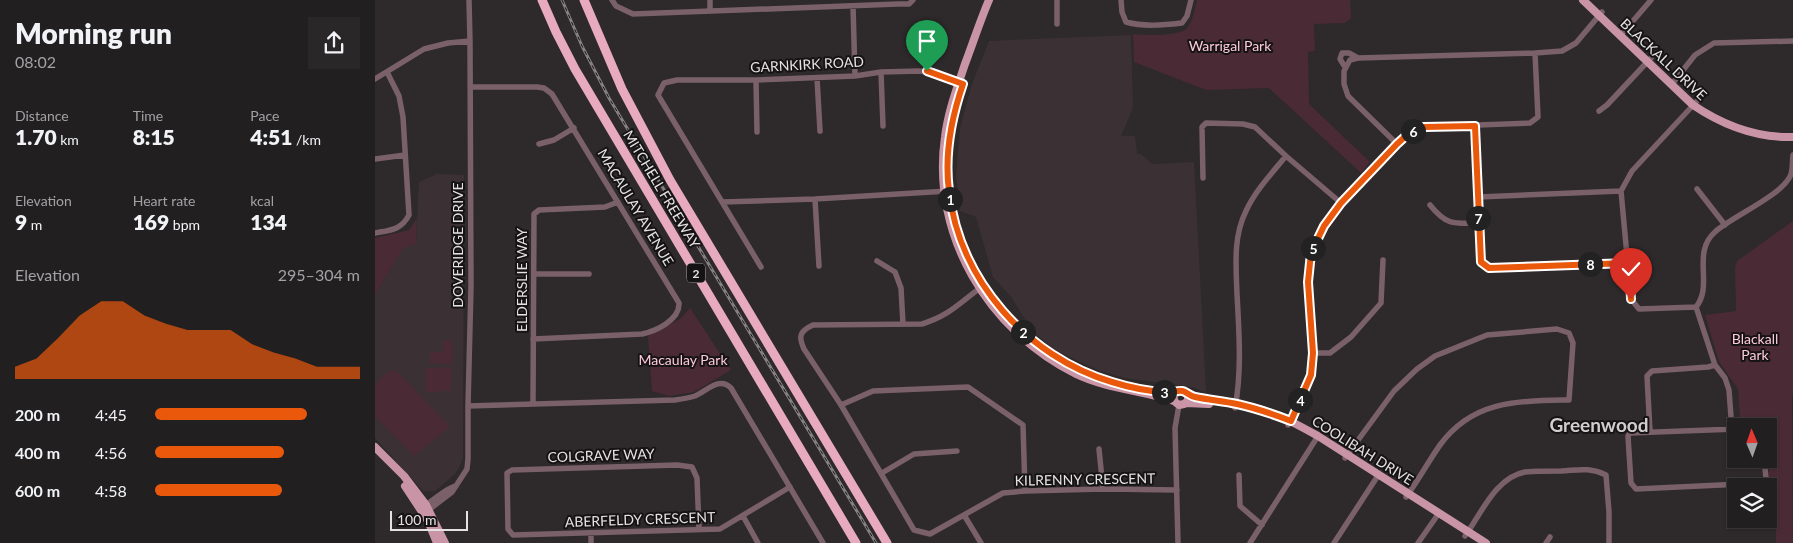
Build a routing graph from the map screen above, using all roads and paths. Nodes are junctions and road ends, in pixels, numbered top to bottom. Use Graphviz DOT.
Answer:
graph roads {
  1 [pos="469,0"];
  2 [pos="542,0"];
  3 [pos="612,0"];
  4 [pos="710,0"];
  5 [pos="781,0"];
  6 [pos="913,0"];
  7 [pos="989,0"];
  8 [pos="995,0"];
  9 [pos="1057,0"];
  10 [pos="1121,0"];
  11 [pos="1191,0"];
  12 [pos="1583,0"];
  13 [pos="1590,0"];
  14 [pos="1651,0"];
  15 [pos="585,2"];
  16 [pos="853,6"];
  17 [pos="781,8"];
  18 [pos="710,11"];
  19 [pos="1600,14"];
  20 [pos="1057,24"];
  21 [pos="1623,34"];
  22 [pos="470,41"];
  23 [pos="1793,41"];
  24 [pos="1535,53"];
  25 [pos="1358,58"];
  26 [pos="1649,59"];
  27 [pos="1345,68"];
  28 [pos="387,72"];
  29 [pos="881,72"];
  30 [pos="855,76"];
  31 [pos="817,78"];
  32 [pos="375,79"];
  33 [pos="756,80"];
  34 [pos="1674,82"];
  35 [pos="961,83"];
  36 [pos="470,87"];
  37 [pos="1695,103"];
  38 [pos="1599,111"];
  39 [pos="883,126"];
  40 [pos="1475,126"];
  41 [pos="574,128"];
  42 [pos="820,131"];
  43 [pos="757,132"];
  44 [pos="1793,133"];
  45 [pos="1793,137"];
  46 [pos="539,144"];
  47 [pos="1397,144"];
  48 [pos="405,155"];
  49 [pos="1793,155"];
  50 [pos="1286,156"];
  51 [pos="375,159"];
  52 [pos="1203,178"];
  53 [pos="1697,189"];
  54 [pos="946,191"];
  55 [pos="1621,191"];
  56 [pos="1478,197"];
  57 [pos="815,199"];
  58 [pos="618,202"];
  59 [pos="722,202"];
  60 [pos="1341,203"];
  61 [pos="1430,204"];
  62 [pos="1479,223"];
  63 [pos="1725,225"];
  64 [pos="375,233"];
  65 [pos="1383,260"];
  66 [pos="877,261"];
  67 [pos="1629,263"];
  68 [pos="819,266"];
  69 [pos="761,267"];
  70 [pos="534,274"];
  71 [pos="589,274"];
  72 [pos="981,287"];
  73 [pos="1696,307"];
  74 [pos="903,324"];
  75 [pos="533,339"];
  76 [pos="1313,353"];
  77 [pos="1715,365"];
  78 [pos="1181,399"];
  79 [pos="533,404"];
  80 [pos="841,405"];
  81 [pos="468,406"];
  82 [pos="1235,406"];
  83 [pos="1732,418"];
  84 [pos="1289,423"];
  85 [pos="1727,430"];
  86 [pos="1650,432"];
  87 [pos="1317,438"];
  88 [pos="375,447"];
  89 [pos="1099,449"];
  90 [pos="957,451"];
  91 [pos="375,453"];
  92 [pos="1346,457"];
  93 [pos="1765,468"];
  94 [pos="882,473"];
  95 [pos="1239,475"];
  96 [pos="1377,476"];
  97 [pos="790,487"];
  98 [pos="1103,489"];
  99 [pos="1177,490"];
  100 [pos="1025,491"];
  101 [pos="1407,495"];
  102 [pos="425,509"];
  103 [pos="964,515"];
  104 [pos="1437,515"];
  105 [pos="743,516"];
  106 [pos="1262,526"];
  107 [pos="699,529"];
  108 [pos="509,532"];
  109 [pos="591,534"];
  110 [pos="1467,534"];
  111 [pos="1550,537"];
  112 [pos="437,543"];
  113 [pos="445,543"];
  114 [pos="591,543"];
  115 [pos="758,543"];
  116 [pos="823,543"];
  117 [pos="856,543"];
  118 [pos="887,543"];
  119 [pos="981,543"];
  120 [pos="1178,543"];
  121 [pos="1250,543"];
  122 [pos="1334,543"];
  123 [pos="1418,543"];
  124 [pos="1477,543"];
  125 [pos="1486,543"];
  126 [pos="1546,543"];
  127 [pos="1609,543"];
  1 -- 22 [label="street, DOVERIDGE DRIVE"];
  2 -- 117 [label="highway, MITCHELL FREEWAY / 2"];
  3 -- 18 [label="street"];
  4 -- 18 [label="street"];
  5 -- 17 [label="street"];
  6 -- 16 [label="street"];
  7 -- 35 [label="main road, COOLIBAH DRIVE"];
  8 -- 35 [label="main road, COOLIBAH DRIVE"];
  9 -- 20 [label="street"];
  10 -- 11 [label="street"];
  12 -- 19 [label="main road, BLACKALL DRIVE"];
  13 -- 19 [label="main road, BLACKALL DRIVE"];
  14 -- 21 [label="street"];
  15 -- 118 [label="highway, MITCHELL FREEWAY / 2"];
  16 -- 17 [label="street"];
  16 -- 30 [label="street"];
  17 -- 18 [label="street"];
  19 -- 21 [label="main road, BLACKALL DRIVE"];
  19 -- 24 [label="street"];
  21 -- 26 [label="main road, BLACKALL DRIVE"];
  22 -- 28 [label="street"];
  22 -- 36 [label="street, DOVERIDGE DRIVE"];
  23 -- 34 [label="street"];
  24 -- 25 [label="street"];
  24 -- 40 [label="street"];
  25 -- 27 [label="street"];
  25 -- 27 [label="street"];
  26 -- 34 [label="main road, BLACKALL DRIVE"];
  26 -- 38 [label="street"];
  27 -- 47 [label="street"];
  28 -- 32 [label="street"];
  28 -- 48 [label="street"];
  29 -- 30 [label="street, GARNKIRK ROAD"];
  29 -- 35 [label="street, GARNKIRK ROAD"];
  29 -- 39 [label="street"];
  30 -- 31 [label="street, GARNKIRK ROAD"];
  31 -- 33 [label="street, GARNKIRK ROAD"];
  31 -- 42 [label="street"];
  33 -- 43 [label="street"];
  33 -- 59 [label="street, GARNKIRK ROAD"];
  34 -- 37 [label="main road, BLACKALL DRIVE"];
  35 -- 54 [label="main road, COOLIBAH DRIVE"];
  36 -- 41 [label="street, MACAULAY AVENUE"];
  36 -- 81 [label="street, DOVERIDGE DRIVE"];
  37 -- 44 [label="main road, BLACKALL DRIVE"];
  37 -- 45 [label="main road, BLACKALL DRIVE"];
  37 -- 55 [label="street"];
  40 -- 47 [label="street"];
  40 -- 56 [label="street"];
  41 -- 46 [label="street"];
  41 -- 58 [label="street, MACAULAY AVENUE"];
  47 -- 60 [label="street"];
  48 -- 51 [label="street"];
  48 -- 64 [label="street"];
  49 -- 63 [label="street"];
  50 -- 52 [label="street"];
  50 -- 60 [label="street"];
  50 -- 82 [label="street"];
  53 -- 63 [label="street"];
  54 -- 57 [label="street"];
  54 -- 72 [label="main road, COOLIBAH DRIVE"];
  55 -- 56 [label="street"];
  55 -- 67 [label="street"];
  56 -- 62 [label="street"];
  57 -- 59 [label="street"];
  57 -- 68 [label="street"];
  58 -- 70 [label="street, ELDERSLIE WAY"];
  58 -- 75 [label="street, MACAULAY AVENUE"];
  59 -- 69 [label="street"];
  60 -- 76 [label="street"];
  61 -- 62 [label="street"];
  62 -- 67 [label="street"];
  63 -- 73 [label="street"];
  65 -- 76 [label="street"];
  66 -- 74 [label="street"];
  67 -- 73 [label="street"];
  70 -- 71 [label="street"];
  70 -- 75 [label="street, ELDERSLIE WAY"];
  72 -- 74 [label="street"];
  72 -- 78 [label="main road, COOLIBAH DRIVE"];
  73 -- 77 [label="street"];
  74 -- 80 [label="street"];
  75 -- 79 [label="street, ELDERSLIE WAY"];
  76 -- 84 [label="street"];
  77 -- 83 [label="street"];
  77 -- 86 [label="street"];
  78 -- 82 [label="main road, COOLIBAH DRIVE"];
  78 -- 99 [label="street"];
  79 -- 81 [label="street"];
  79 -- 97 [label="street"];
  80 -- 94 [label="street"];
  80 -- 100 [label="street"];
  81 -- 102 [label="street, DOVERIDGE DRIVE"];
  82 -- 84 [label="main road, COOLIBAH DRIVE"];
  84 -- 87 [label="main road, COOLIBAH DRIVE"];
  85 -- 86 [label="street"];
  86 -- 93 [label="street"];
  87 -- 92 [label="main road, COOLIBAH DRIVE"];
  87 -- 106 [label="street"];
  88 -- 102 [label="main road"];
  89 -- 98 [label="street"];
  90 -- 94 [label="street"];
  91 -- 102 [label="main road"];
  92 -- 96 [label="main road, COOLIBAH DRIVE"];
  92 -- 101 [label="street"];
  94 -- 103 [label="street, KILRENNY CRESCENT"];
  95 -- 106 [label="street"];
  96 -- 101 [label="main road, COOLIBAH DRIVE"];
  96 -- 122 [label="street"];
  97 -- 105 [label="street, ABERFELDY CRESCENT"];
  97 -- 116 [label="street"];
  98 -- 99 [label="street, KILRENNY CRESCENT"];
  98 -- 100 [label="street, KILRENNY CRESCENT"];
  99 -- 120 [label="street"];
  100 -- 103 [label="street, KILRENNY CRESCENT"];
  101 -- 104 [label="main road, COOLIBAH DRIVE"];
  102 -- 112 [label="main road"];
  102 -- 113 [label="main road"];
  103 -- 119 [label="street"];
  104 -- 110 [label="main road, COOLIBAH DRIVE"];
  104 -- 123 [label="street"];
  105 -- 107 [label="street, ABERFELDY CRESCENT"];
  105 -- 115 [label="street"];
  106 -- 121 [label="street"];
  107 -- 108 [label="street, COLGRAVE WAY"];
  107 -- 109 [label="street, ABERFELDY CRESCENT"];
  108 -- 109 [label="street, ABERFELDY CRESCENT"];
  109 -- 114 [label="street"];
  110 -- 124 [label="main road, COOLIBAH DRIVE"];
  110 -- 125 [label="main road, COOLIBAH DRIVE"];
  110 -- 127 [label="street"];
  111 -- 126 [label="street"];
}
